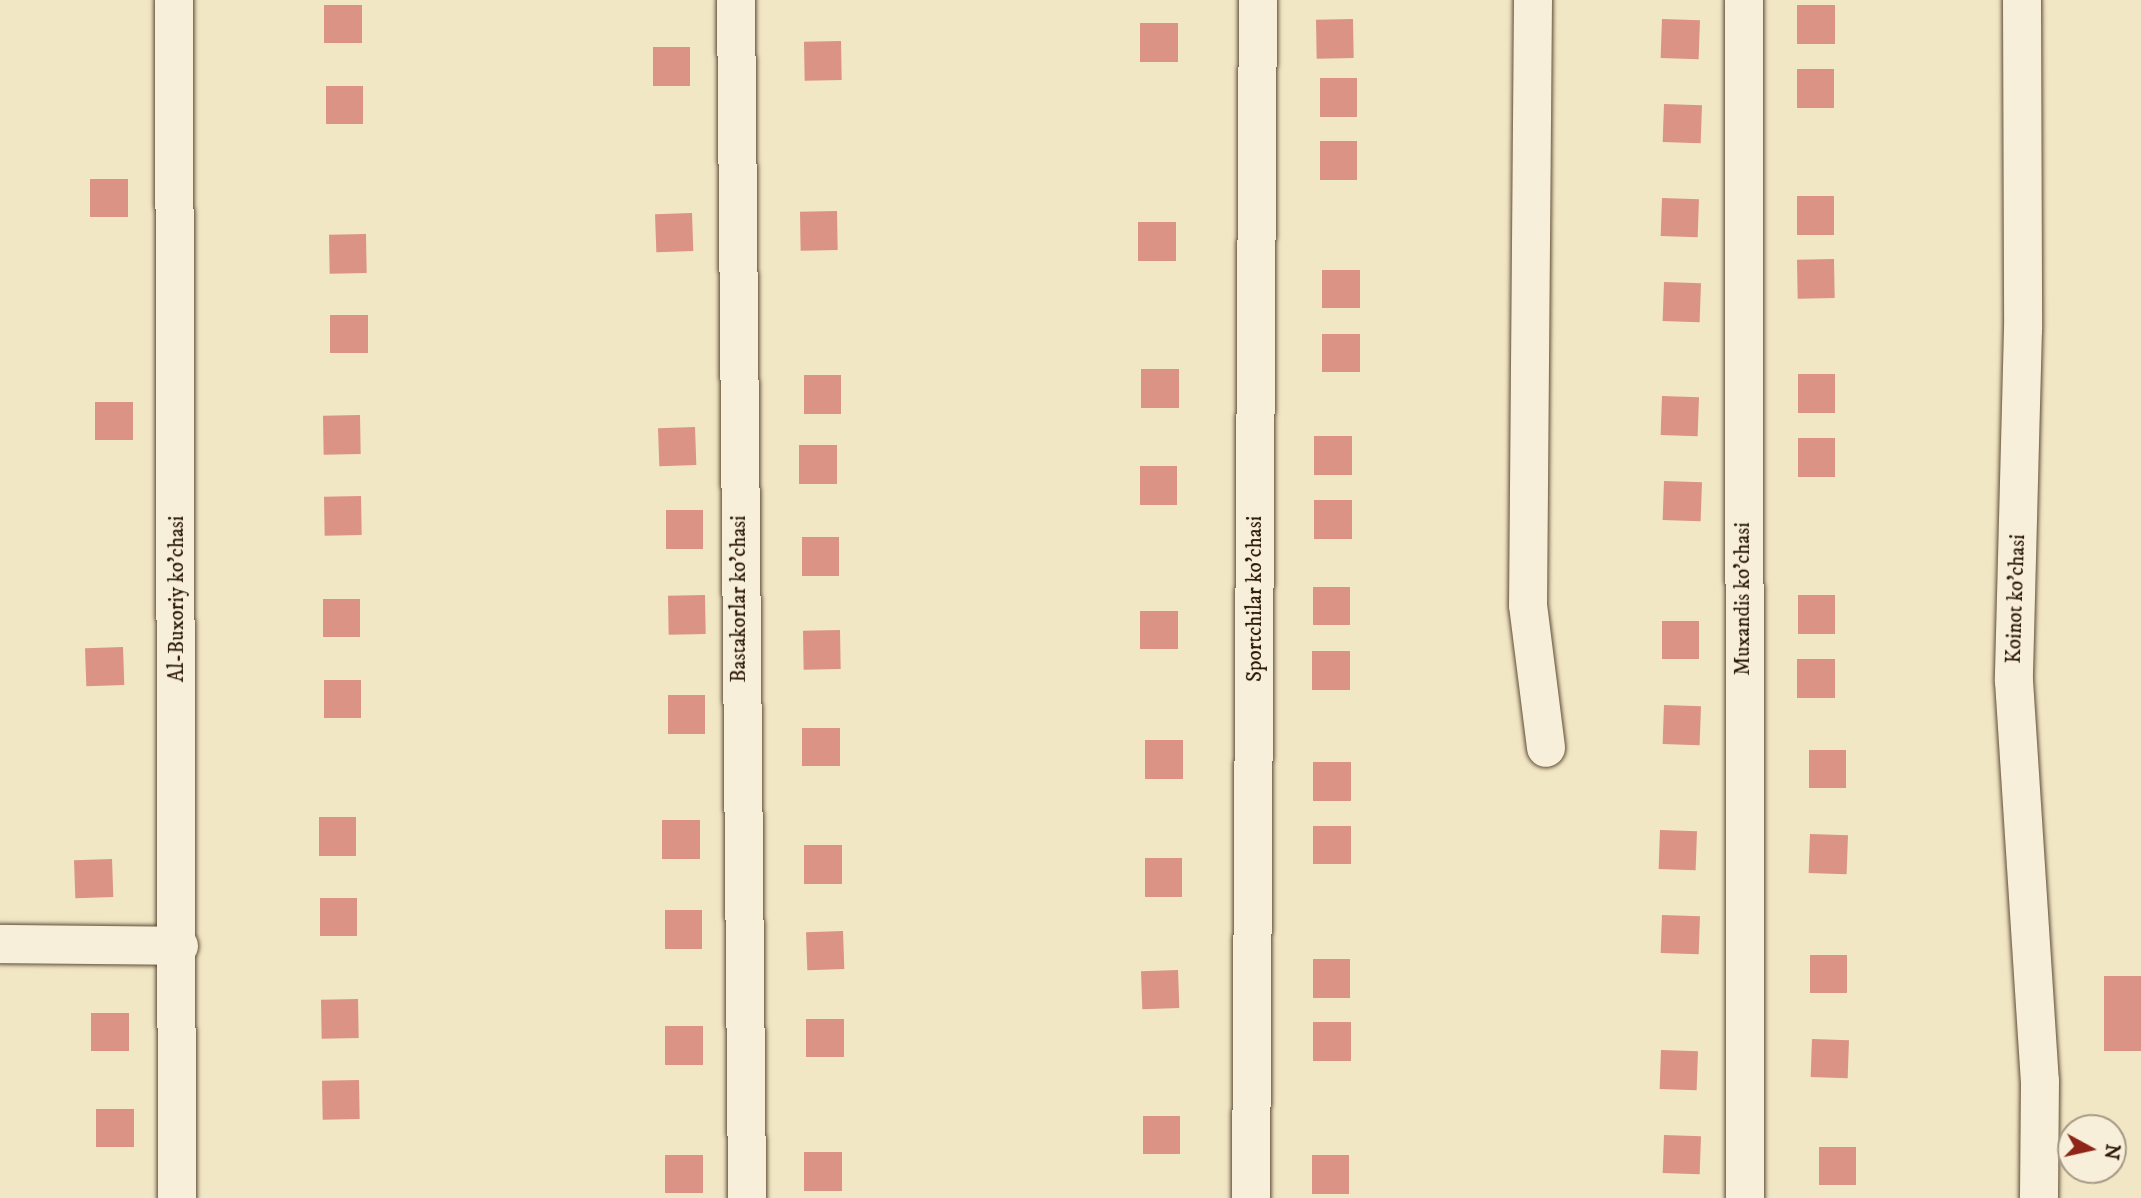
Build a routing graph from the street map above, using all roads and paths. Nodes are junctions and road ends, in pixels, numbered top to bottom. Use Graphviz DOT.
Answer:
graph roads {
  1 [pos="174,0"];
  2 [pos="736,0"];
  3 [pos="1258,0"];
  4 [pos="1533,0"];
  5 [pos="1744,0"];
  6 [pos="2022,0"];
  7 [pos="1546,748"];
  8 [pos="0,944"];
  9 [pos="179,946"];
  10 [pos="177,1198"];
  11 [pos="747,1198"];
  12 [pos="1251,1198"];
  13 [pos="1745,1198"];
  14 [pos="2039,1198"];
  1 -- 9 [label="street, Al-Buxoriy ko'chasi"];
  2 -- 11 [label="street, Bastakorlar ko'chasi"];
  3 -- 12 [label="street, Sportchilar ko'chasi"];
  4 -- 7 [label="street"];
  5 -- 13 [label="street, Muxandis ko'chasi"];
  6 -- 14 [label="street, Koinot ko'chasi"];
  8 -- 9 [label="street"];
  9 -- 10 [label="street, Al-Buxoriy ko'chasi"];
}
